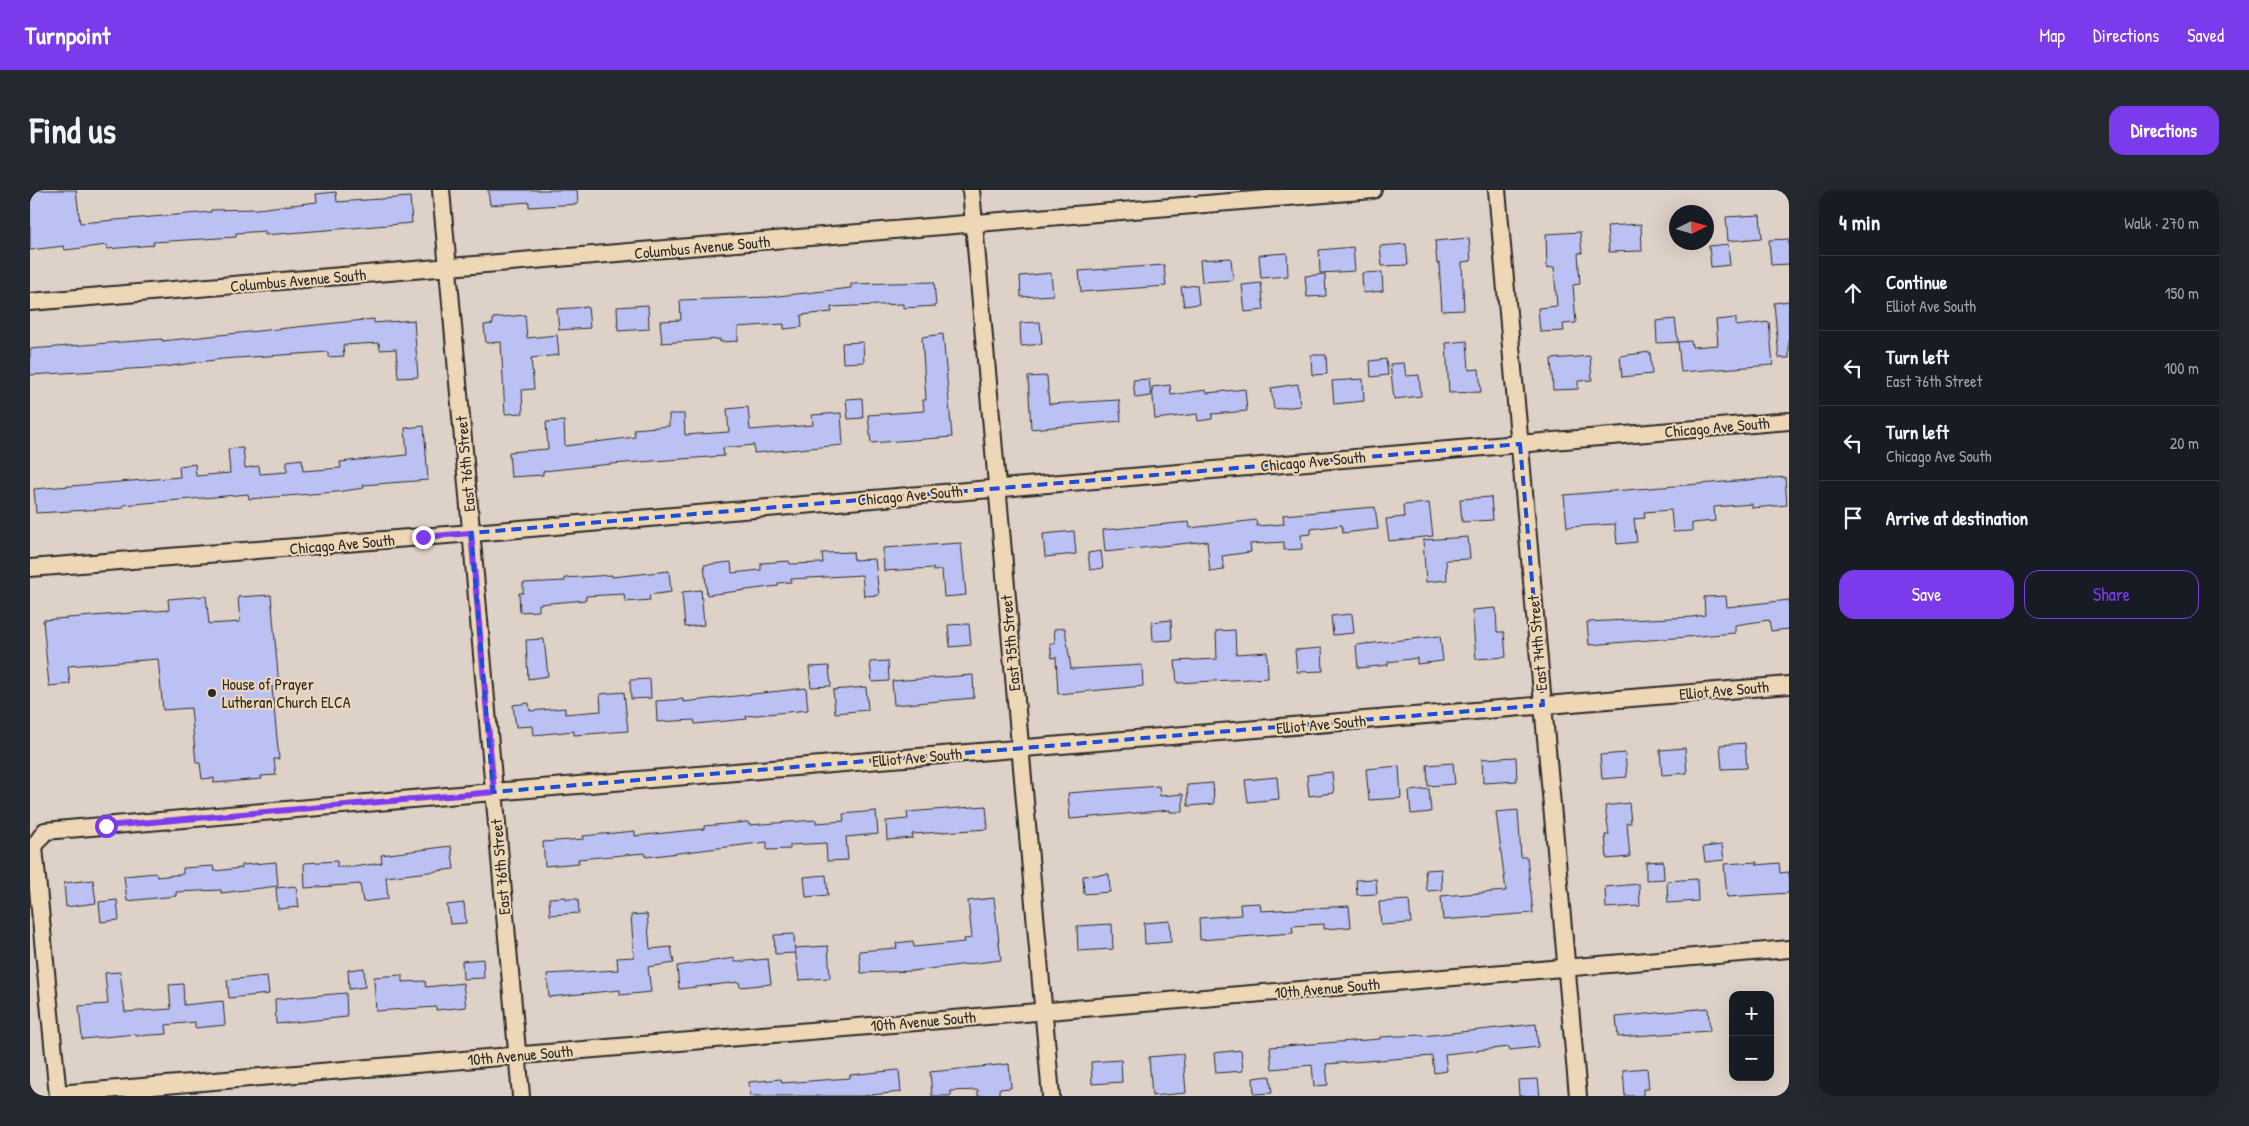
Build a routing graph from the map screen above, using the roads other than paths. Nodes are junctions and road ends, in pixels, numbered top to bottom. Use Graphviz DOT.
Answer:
graph roads {
  1 [pos="441,190"];
  2 [pos="971,190"];
  3 [pos="1373,190"];
  4 [pos="1497,190"];
  5 [pos="975,224"];
  6 [pos="448,268"];
  7 [pos="30,302"];
  8 [pos="1789,421"];
  9 [pos="1520,444"];
  10 [pos="996,487"];
  11 [pos="471,533"];
  12 [pos="30,568"];
  13 [pos="1789,685"];
  14 [pos="1543,706"];
  15 [pos="1019,749"];
  16 [pos="494,792"];
  17 [pos="1789,949"];
  18 [pos="1566,968"];
  19 [pos="1044,1011"];
  20 [pos="518,1055"];
  21 [pos="58,1095"];
  22 [pos="521,1096"];
  23 [pos="1051,1096"];
  24 [pos="1578,1096"];
  1 -- 6 [label="street, East 76th Street"];
  2 -- 5 [label="street, East 75th Street"];
  3 -- 5 [label="street, Columbus Avenue South"];
  4 -- 9 [label="street, East 74th Street"];
  5 -- 6 [label="street, Columbus Avenue South"];
  5 -- 10 [label="street, East 75th Street"];
  6 -- 7 [label="street, Columbus Avenue South"];
  6 -- 11 [label="street, East 76th Street"];
  8 -- 9 [label="street, Chicago Ave South"];
  9 -- 10 [label="street, Chicago Ave South"];
  9 -- 14 [label="street, East 74th Street"];
  10 -- 11 [label="street, Chicago Ave South"];
  10 -- 15 [label="street, East 75th Street"];
  11 -- 12 [label="street, Chicago Ave South"];
  11 -- 16 [label="street, East 76th Street"];
  13 -- 14 [label="street, Elliot Ave South"];
  14 -- 15 [label="street, Elliot Ave South"];
  14 -- 18 [label="street, East 74th Street"];
  15 -- 16 [label="street, Elliot Ave South"];
  15 -- 19 [label="street, East 75th Street"];
  16 -- 20 [label="street, East 76th Street"];
  16 -- 21 [label="street, Elliot Ave South"];
  17 -- 18 [label="street, 10th Avenue South"];
  18 -- 19 [label="street, 10th Avenue South"];
  18 -- 24 [label="street, East 74th Street"];
  19 -- 20 [label="street, 10th Avenue South"];
  19 -- 23 [label="street, East 75th Street"];
  20 -- 21 [label="street, 10th Avenue South"];
  20 -- 22 [label="street, East 76th Street"];
}
